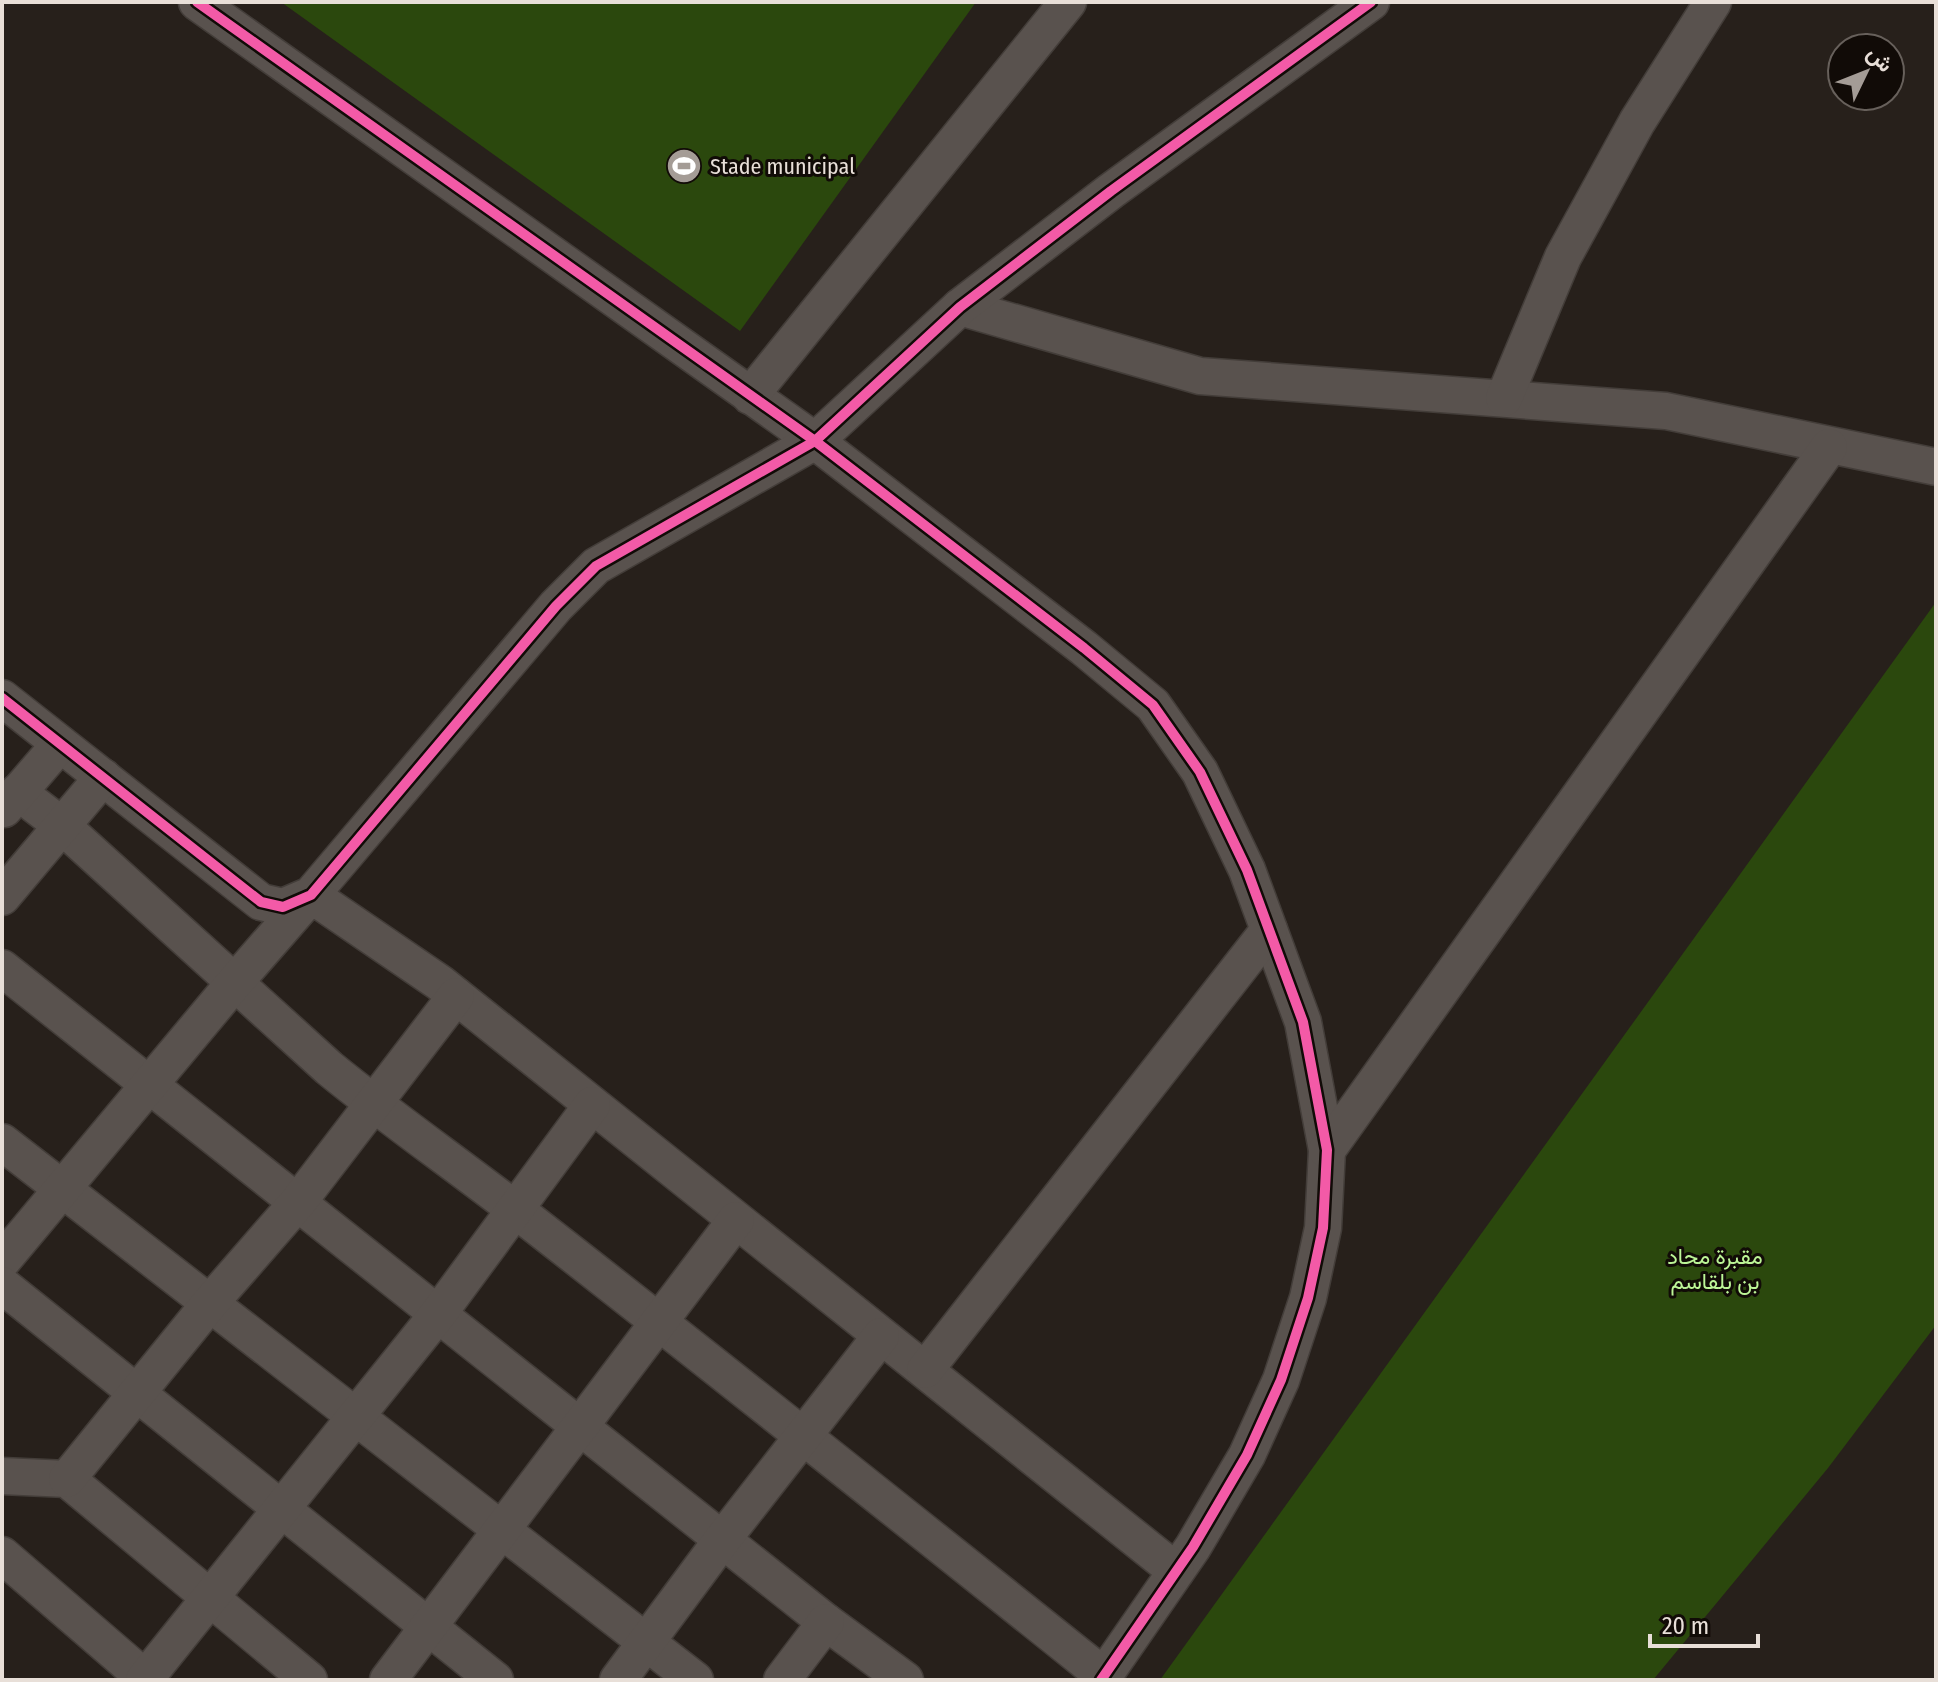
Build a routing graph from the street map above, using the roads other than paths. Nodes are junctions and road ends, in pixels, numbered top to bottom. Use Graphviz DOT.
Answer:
graph roads {
  1 [pos="197,2"];
  2 [pos="1068,2"];
  3 [pos="1371,2"];
  4 [pos="1713,2"];
  5 [pos="960,307"];
  6 [pos="750,396"];
  7 [pos="1504,398"];
  8 [pos="815,441"];
  9 [pos="1829,447"];
  10 [pos="1936,467"];
  11 [pos="2,698"];
  12 [pos="60,744"];
  13 [pos="103,777"];
  14 [pos="10,802"];
  15 [pos="61,825"];
  16 [pos="311,895"];
  17 [pos="2,897"];
  18 [pos="1269,930"];
  19 [pos="2,968"];
  20 [pos="235,982"];
  21 [pos="456,996"];
  22 [pos="150,1084"];
  23 [pos="373,1104"];
  24 [pos="592,1105"];
  25 [pos="2,1142"];
  26 [pos="1327,1150"];
  27 [pos="61,1188"];
  28 [pos="298,1202"];
  29 [pos="515,1209"];
  30 [pos="736,1220"];
  31 [pos="2,1261"];
  32 [pos="2,1285"];
  33 [pos="210,1303"];
  34 [pos="438,1314"];
  35 [pos="658,1323"];
  36 [pos="881,1336"];
  37 [pos="925,1370"];
  38 [pos="139,1392"];
  39 [pos="357,1418"];
  40 [pos="581,1428"];
  41 [pos="804,1435"];
  42 [pos="2,1476"];
  43 [pos="67,1479"];
  44 [pos="282,1510"];
  45 [pos="502,1530"];
  46 [pos="722,1540"];
  47 [pos="2,1555"];
  48 [pos="1176,1571"];
  49 [pos="211,1598"];
  50 [pos="826,1622"];
  51 [pos="427,1628"];
  52 [pos="647,1642"];
  53 [pos="1103,1678"];
  54 [pos="145,1679"];
  55 [pos="309,1680"];
  56 [pos="388,1680"];
  57 [pos="495,1680"];
  58 [pos="618,1680"];
  59 [pos="695,1680"];
  60 [pos="782,1680"];
  61 [pos="905,1680"];
  1 -- 6 [label="street"];
  2 -- 6 [label="street"];
  3 -- 5 [label="street"];
  4 -- 7 [label="street"];
  5 -- 7 [label="street"];
  5 -- 8 [label="street"];
  6 -- 8 [label="street"];
  7 -- 9 [label="street"];
  8 -- 16 [label="street"];
  8 -- 18 [label="street"];
  9 -- 10 [label="street"];
  9 -- 26 [label="street"];
  11 -- 12 [label="street"];
  12 -- 13 [label="street"];
  12 -- 14 [label="street"];
  13 -- 15 [label="street"];
  13 -- 16 [label="street"];
  14 -- 15 [label="street"];
  15 -- 17 [label="street"];
  15 -- 20 [label="street"];
  16 -- 20 [label="street"];
  16 -- 21 [label="street"];
  18 -- 26 [label="street"];
  18 -- 37 [label="street"];
  19 -- 22 [label="street"];
  20 -- 22 [label="street"];
  20 -- 23 [label="street"];
  21 -- 23 [label="street"];
  21 -- 24 [label="street"];
  22 -- 27 [label="street"];
  22 -- 28 [label="street"];
  23 -- 28 [label="street"];
  23 -- 29 [label="street"];
  24 -- 29 [label="street"];
  24 -- 30 [label="street"];
  25 -- 27 [label="street"];
  26 -- 48 [label="street"];
  27 -- 31 [label="street"];
  27 -- 33 [label="street"];
  28 -- 33 [label="street"];
  28 -- 34 [label="street"];
  29 -- 34 [label="street"];
  29 -- 35 [label="street"];
  30 -- 35 [label="street"];
  30 -- 36 [label="street"];
  32 -- 38 [label="street"];
  33 -- 38 [label="street"];
  33 -- 39 [label="street"];
  34 -- 39 [label="street"];
  34 -- 40 [label="street"];
  35 -- 40 [label="street"];
  35 -- 41 [label="street"];
  36 -- 37 [label="street"];
  36 -- 41 [label="street"];
  37 -- 48 [label="street"];
  38 -- 43 [label="street"];
  38 -- 44 [label="street"];
  39 -- 44 [label="street"];
  39 -- 45 [label="street"];
  40 -- 45 [label="street"];
  40 -- 46 [label="street"];
  41 -- 46 [label="street"];
  41 -- 53 [label="street"];
  42 -- 43 [label="street"];
  43 -- 49 [label="street"];
  44 -- 49 [label="street"];
  44 -- 51 [label="street"];
  45 -- 51 [label="street"];
  45 -- 52 [label="street"];
  46 -- 50 [label="street"];
  46 -- 52 [label="street"];
  47 -- 54 [label="street"];
  48 -- 53 [label="street"];
  49 -- 54 [label="street"];
  49 -- 55 [label="street"];
  50 -- 60 [label="street"];
  50 -- 61 [label="street"];
  51 -- 56 [label="street"];
  51 -- 57 [label="street"];
  52 -- 58 [label="street"];
  52 -- 59 [label="street"];
}
